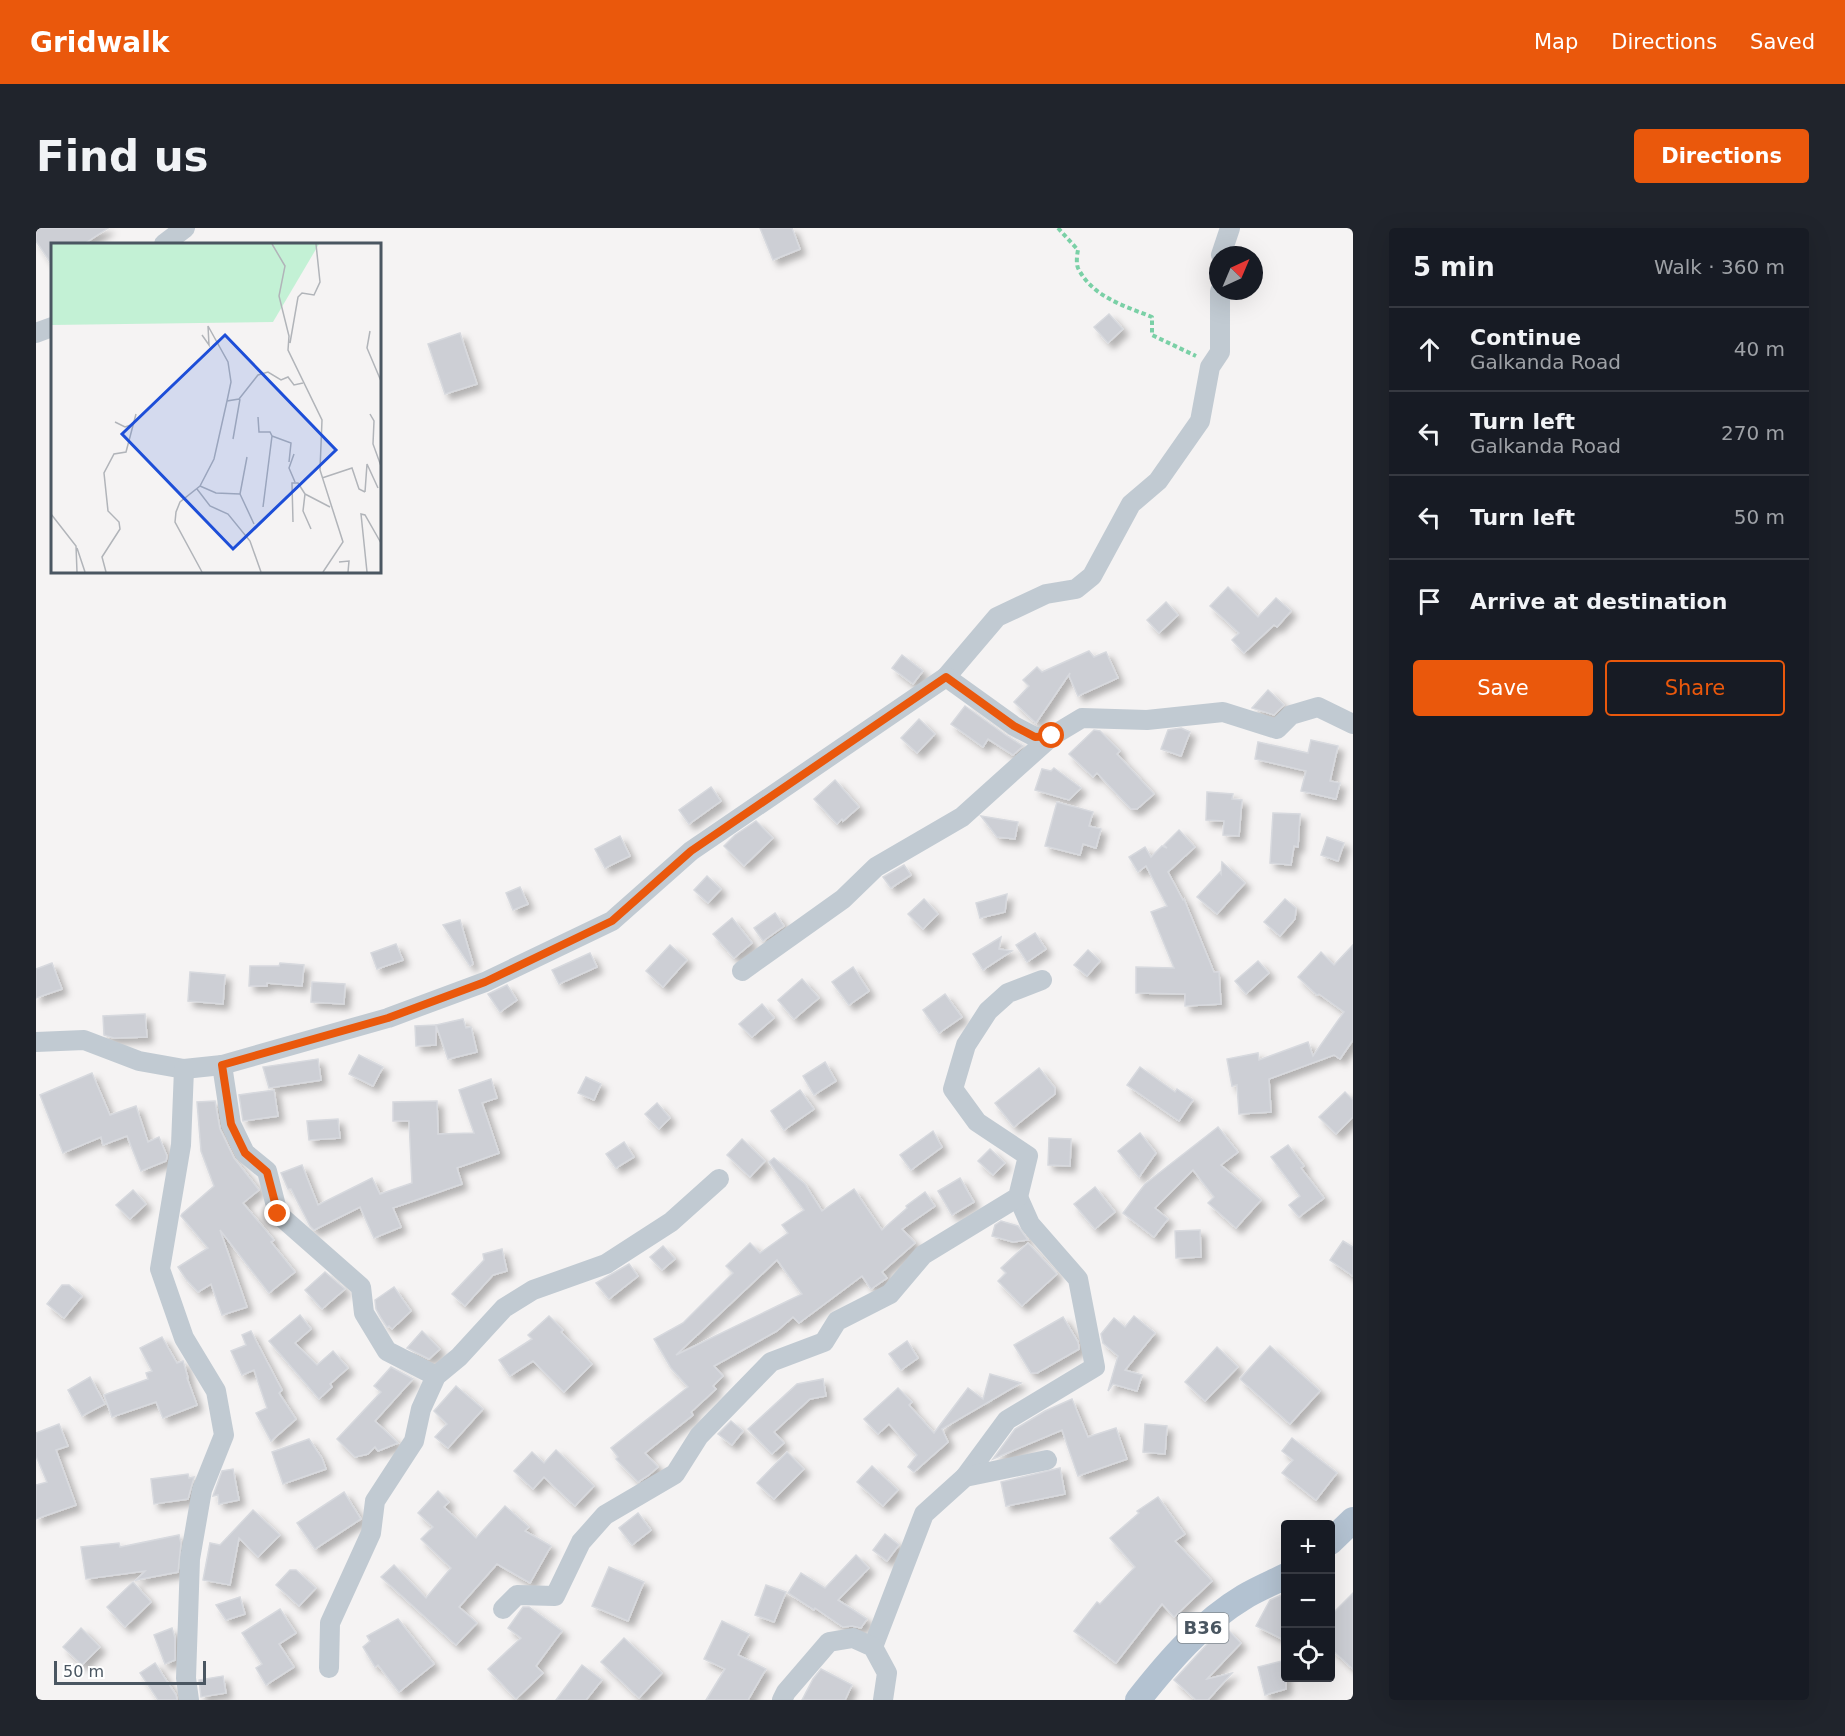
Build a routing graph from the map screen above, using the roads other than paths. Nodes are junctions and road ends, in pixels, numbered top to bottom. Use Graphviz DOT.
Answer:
graph roads {
  1 [pos="1230,228"];
  2 [pos="179,229"];
  3 [pos="165,243"];
  4 [pos="1224,246"];
  5 [pos="1220,300"];
  6 [pos="51,327"];
  7 [pos="36,333"];
  8 [pos="946,677"];
  9 [pos="1353,724"];
  10 [pos="1052,736"];
  11 [pos="741,971"];
  12 [pos="1042,980"];
  13 [pos="36,1042"];
  14 [pos="222,1065"];
  15 [pos="184,1069"];
  16 [pos="719,1179"];
  17 [pos="1018,1197"];
  18 [pos="436,1376"];
  19 [pos="1047,1460"];
  20 [pos="965,1477"];
  21 [pos="1353,1520"];
  22 [pos="1335,1537"];
  23 [pos="1281,1579"];
  24 [pos="503,1609"];
  25 [pos="873,1647"];
  26 [pos="329,1668"];
  27 [pos="189,1700"];
  28 [pos="782,1700"];
  29 [pos="883,1700"];
  30 [pos="1138,1700"];
  1 -- 4 [label="street"];
  2 -- 3 [label="street"];
  5 -- 8 [label="street"];
  6 -- 7 [label="street"];
  8 -- 10 [label="street"];
  8 -- 14 [label="street"];
  9 -- 10 [label="street"];
  10 -- 11 [label="street"];
  12 -- 17 [label="street"];
  13 -- 15 [label="street"];
  14 -- 15 [label="street"];
  14 -- 18 [label="street"];
  15 -- 27 [label="street"];
  16 -- 18 [label="street"];
  17 -- 20 [label="street"];
  17 -- 24 [label="street"];
  18 -- 26 [label="street"];
  19 -- 20 [label="street"];
  20 -- 25 [label="street"];
  21 -- 22 [label="main road"];
  23 -- 30 [label="main road, B36"];
  25 -- 28 [label="street"];
  25 -- 29 [label="street"];
}
